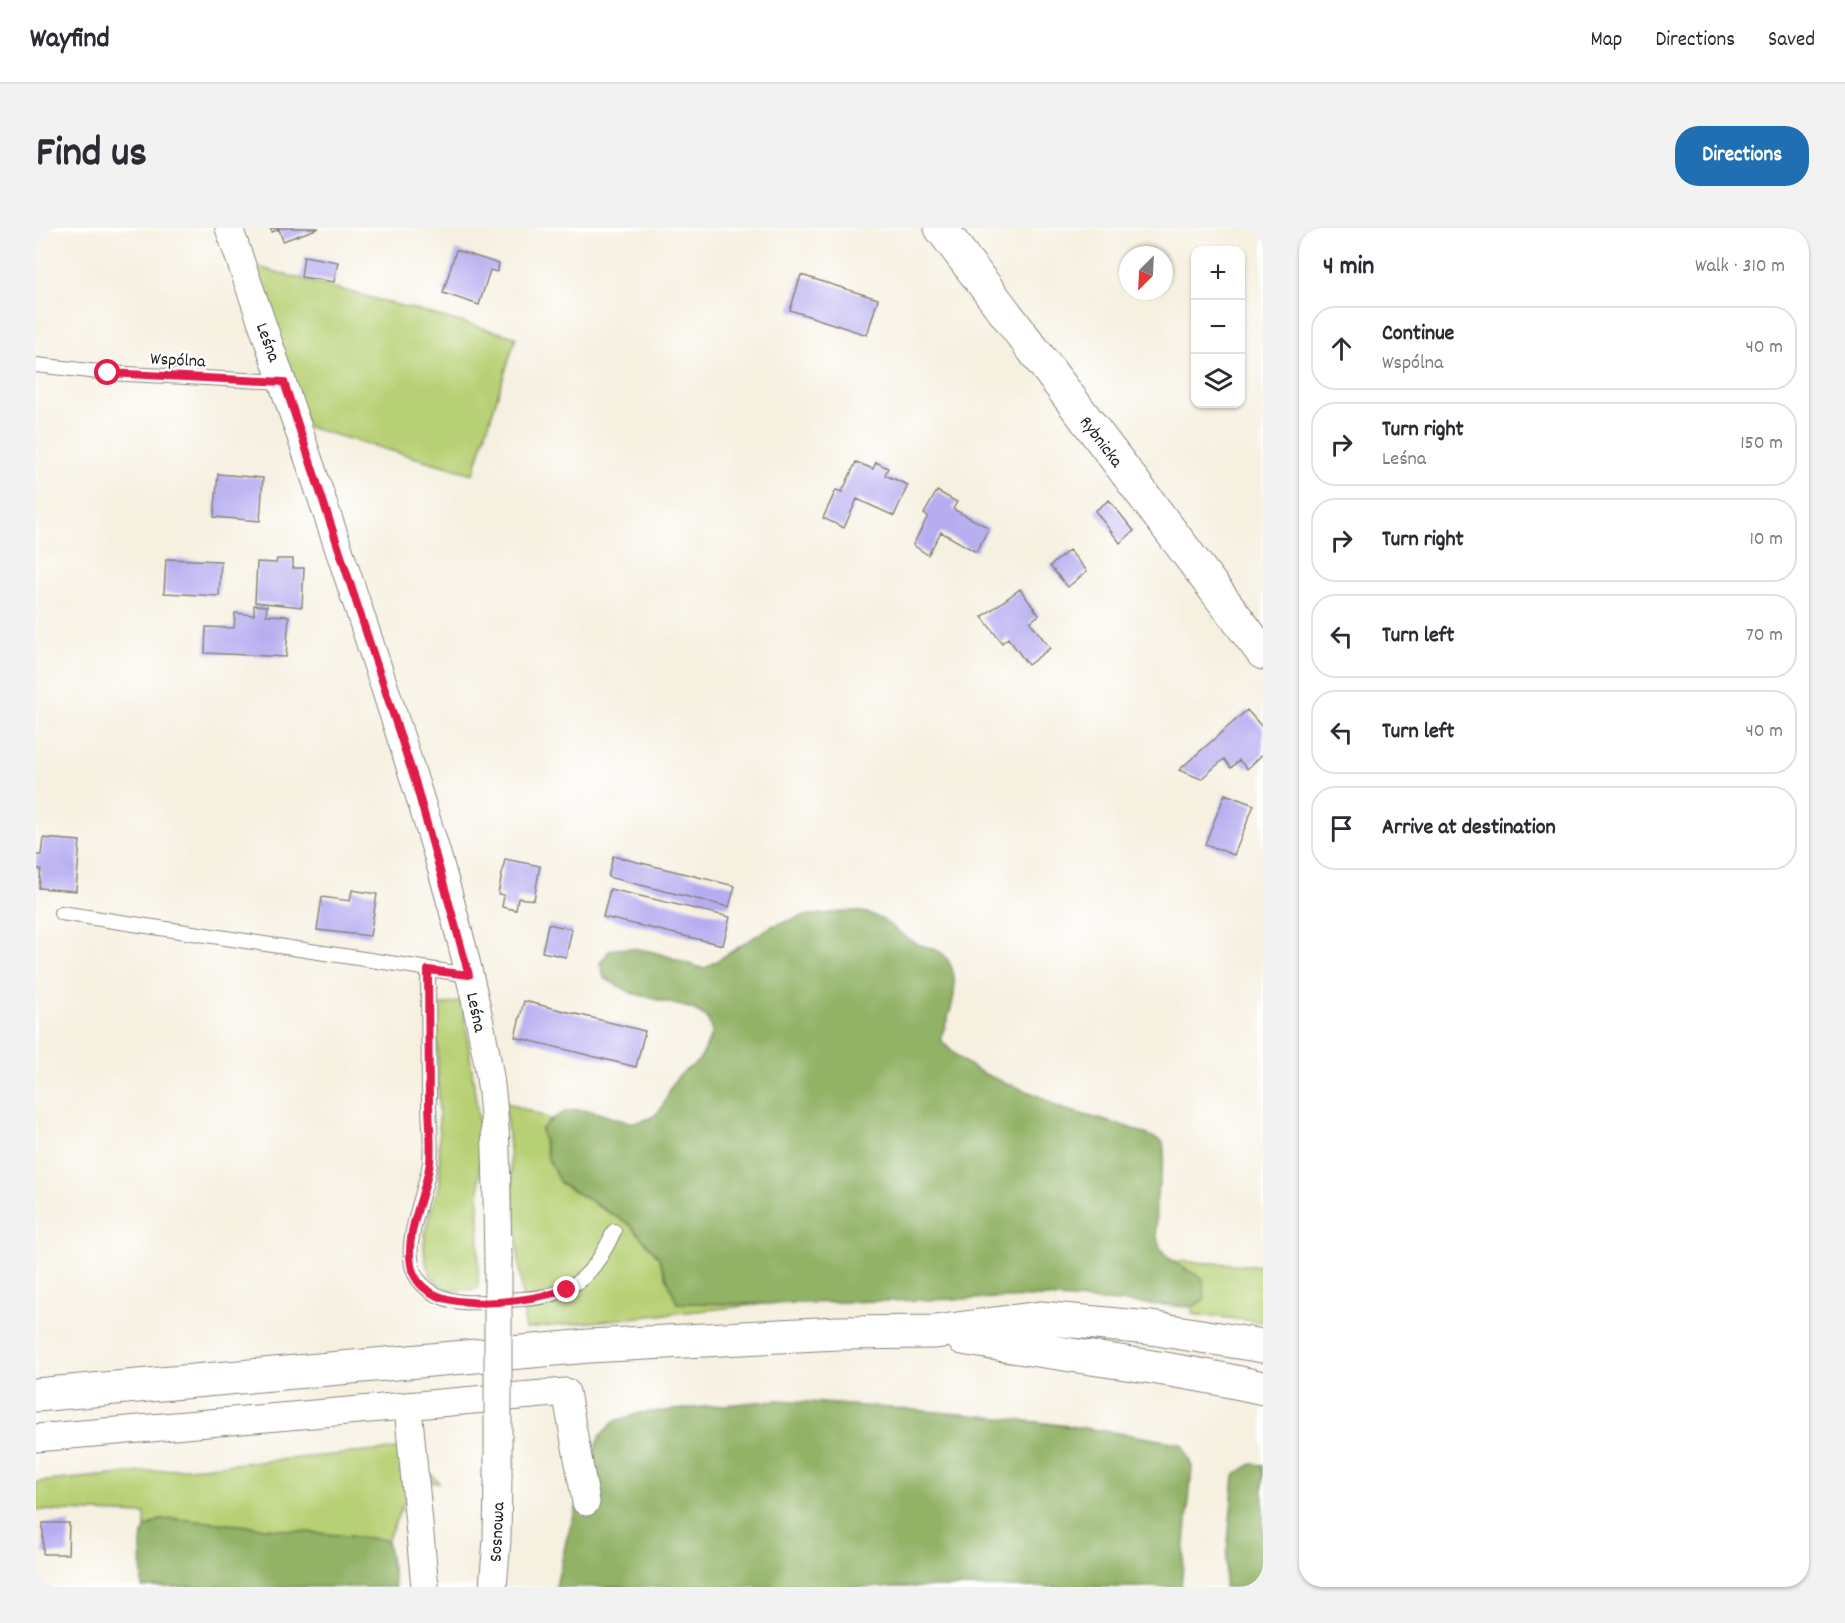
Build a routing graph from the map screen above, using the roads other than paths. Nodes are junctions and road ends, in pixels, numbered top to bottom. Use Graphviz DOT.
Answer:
graph roads {
  1 [pos="229,228"];
  2 [pos="941,228"];
  3 [pos="36,365"];
  4 [pos="284,382"];
  5 [pos="1263,653"];
  6 [pos="61,913"];
  7 [pos="428,970"];
  8 [pos="469,975"];
  9 [pos="614,1231"];
  10 [pos="935,1332"];
  11 [pos="1263,1346"];
  12 [pos="1263,1388"];
  13 [pos="36,1395"];
  14 [pos="408,1407"];
  15 [pos="36,1438"];
  16 [pos="498,1477"];
  17 [pos="586,1502"];
  18 [pos="425,1587"];
  19 [pos="492,1587"];
  1 -- 4 [label="street, Leśna"];
  2 -- 5 [label="main road, Rybnicka"];
  3 -- 4 [label="lane, Wspólna"];
  4 -- 8 [label="street, Leśna"];
  6 -- 7 [label="lane"];
  7 -- 8 [label="lane"];
  7 -- 9 [label="lane"];
  8 -- 16 [label="street, Leśna, bridge"];
  10 -- 11 [label="main road"];
  10 -- 12 [label="main road"];
  10 -- 13 [label="main road"];
  14 -- 15 [label="street"];
  14 -- 17 [label="street"];
  14 -- 18 [label="street"];
  16 -- 19 [label="street, Sosnowa"];
}
